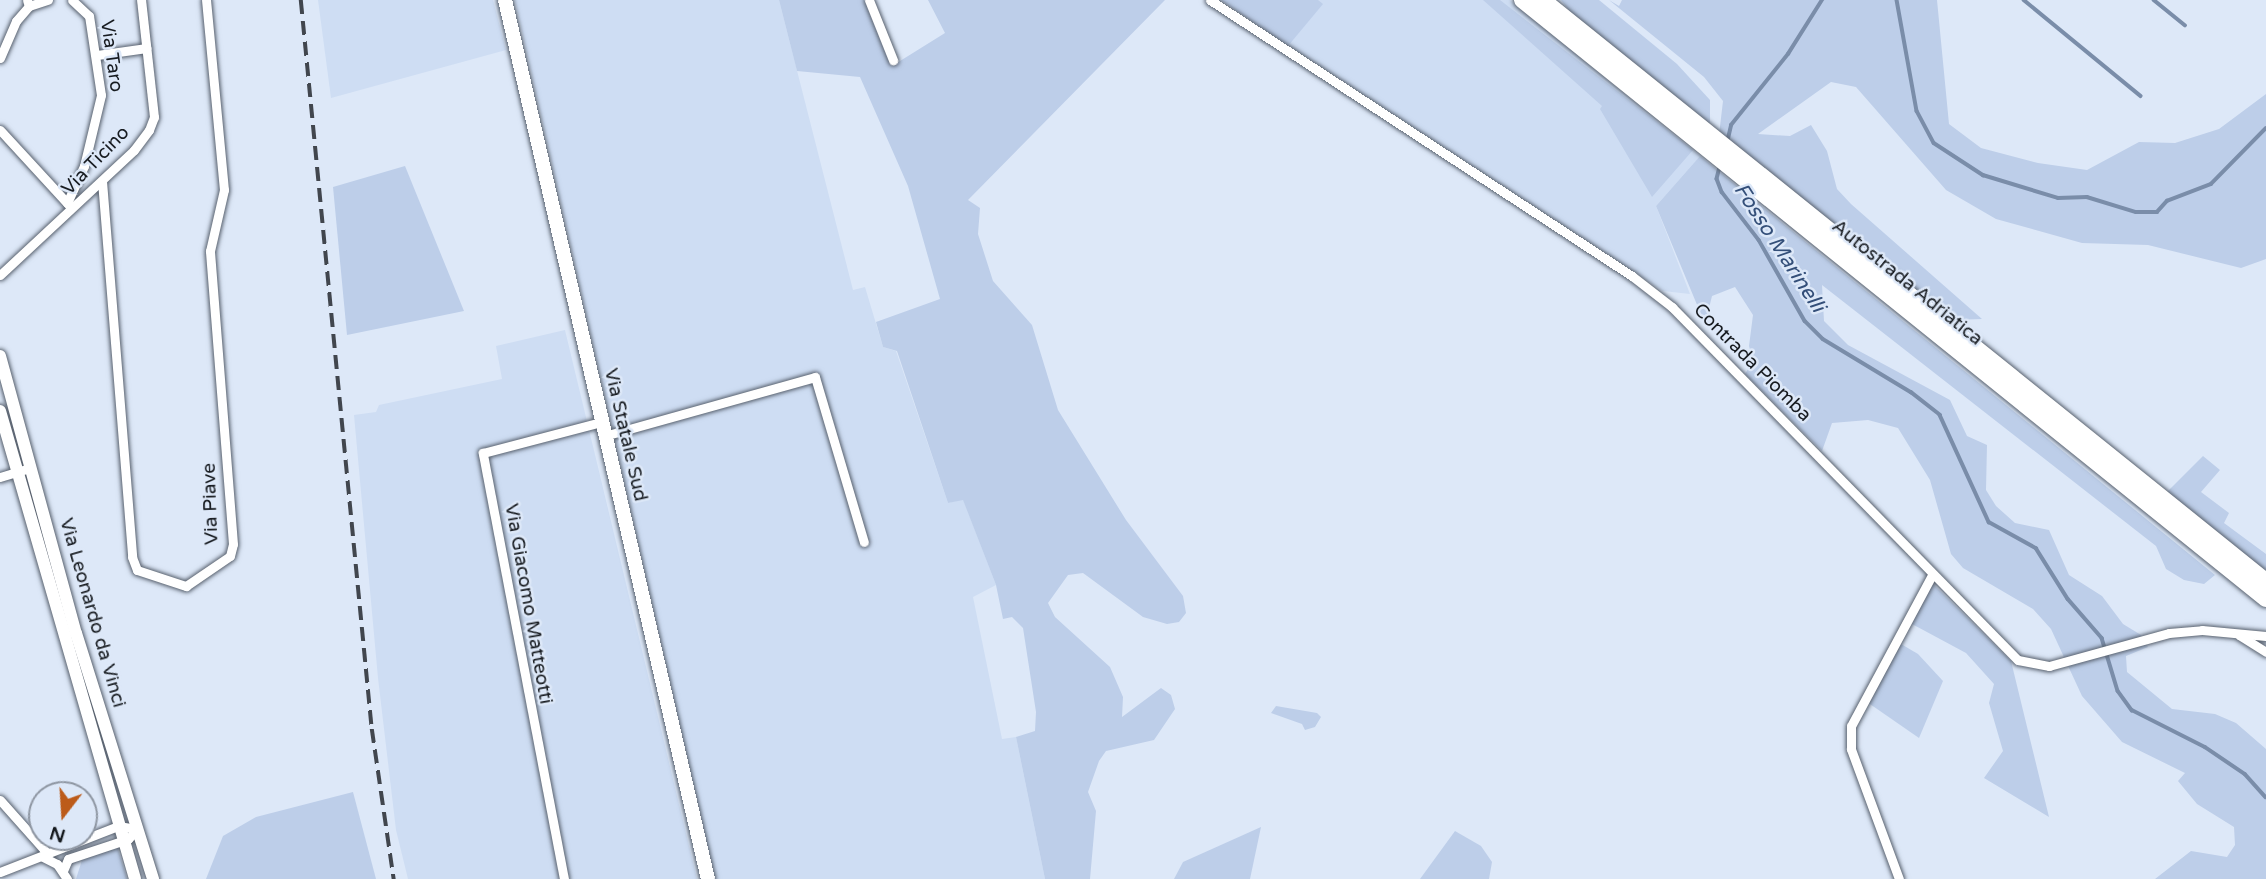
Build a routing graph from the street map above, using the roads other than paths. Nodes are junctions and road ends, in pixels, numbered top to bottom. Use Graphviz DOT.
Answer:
graph roads {
  1 [pos="48,0"];
  2 [pos="72,0"];
  3 [pos="141,0"];
  4 [pos="206,0"];
  5 [pos="505,0"];
  6 [pos="869,0"];
  7 [pos="1210,0"];
  8 [pos="1510,0"];
  9 [pos="1522,0"];
  10 [pos="1557,0"];
  11 [pos="28,3"];
  12 [pos="1542,8"];
  13 [pos="1582,32"];
  14 [pos="147,48"];
  15 [pos="97,55"];
  16 [pos="0,58"];
  17 [pos="894,60"];
  18 [pos="0,130"];
  19 [pos="102,181"];
  20 [pos="70,206"];
  21 [pos="1845,252"];
  22 [pos="0,275"];
  23 [pos="0,356"];
  24 [pos="0,411"];
  25 [pos="603,429"];
  26 [pos="30,468"];
  27 [pos="17,472"];
  28 [pos="0,477"];
  29 [pos="864,542"];
  30 [pos="1932,575"];
  31 [pos="2266,581"];
  32 [pos="2266,599"];
  33 [pos="2235,632"];
  34 [pos="2266,636"];
  35 [pos="2266,652"];
  36 [pos="87,723"];
  37 [pos="115,759"];
  38 [pos="0,800"];
  39 [pos="118,826"];
  40 [pos="136,829"];
  41 [pos="123,841"];
  42 [pos="45,856"];
  43 [pos="73,856"];
  44 [pos="0,872"];
  45 [pos="65,875"];
  46 [pos="135,879"];
  47 [pos="153,879"];
  48 [pos="564,879"];
  49 [pos="708,879"];
  50 [pos="1899,879"];
  1 -- 11 [label="street"];
  2 -- 15 [label="street, Via Taro"];
  3 -- 14 [label="street, Via Ticino"];
  4 -- 19 [label="street, Via Piave"];
  5 -- 25 [label="main road, Via Statale Sud"];
  6 -- 17 [label="street"];
  7 -- 30 [label="street, Contrada Piomba"];
  8 -- 12 [label="highway"];
  9 -- 12 [label="highway, Autostrada Adriatica"];
  10 -- 13 [label="highway"];
  11 -- 16 [label="street"];
  12 -- 13 [label="highway, Autostrada Adriatica"];
  12 -- 21 [label="highway, Autostrada Adriatica"];
  13 -- 21 [label="highway, Autostrada Adriatica"];
  14 -- 15 [label="street"];
  14 -- 19 [label="street, Via Ticino"];
  15 -- 20 [label="street, Via Taro"];
  18 -- 20 [label="street"];
  19 -- 20 [label="street, Via Ticino"];
  20 -- 22 [label="street, Via Ticino"];
  21 -- 31 [label="highway, Autostrada Adriatica"];
  21 -- 32 [label="highway, Autostrada Adriatica"];
  23 -- 26 [label="street, Via Leonardo da Vinci"];
  24 -- 27 [label="street, Via Leonardo da Vinci"];
  25 -- 29 [label="street"];
  25 -- 48 [label="street, Via Giacomo Matteotti"];
  25 -- 49 [label="main road, Via Statale Sud"];
  26 -- 27 [label="street"];
  26 -- 37 [label="street, Via Leonardo da Vinci"];
  27 -- 28 [label="street"];
  27 -- 36 [label="street, Via Leonardo da Vinci"];
  30 -- 33 [label="street, Contrada Piomba"];
  30 -- 50 [label="street"];
  33 -- 34 [label="street, Contrada Piomba"];
  33 -- 35 [label="street"];
  36 -- 37 [label="street"];
  36 -- 39 [label="street, Via Leonardo da Vinci"];
  37 -- 40 [label="street, Via Leonardo da Vinci"];
  38 -- 42 [label="street"];
  39 -- 40 [label="street"];
  39 -- 41 [label="street, Via Leonardo da Vinci"];
  39 -- 42 [label="street"];
  40 -- 41 [label="street"];
  40 -- 47 [label="street, Via Leonardo da Vinci"];
  41 -- 43 [label="street"];
  41 -- 46 [label="street, Via Leonardo da Vinci"];
  42 -- 43 [label="street"];
  42 -- 44 [label="street"];
  42 -- 45 [label="street"];
  43 -- 45 [label="street"];
}
